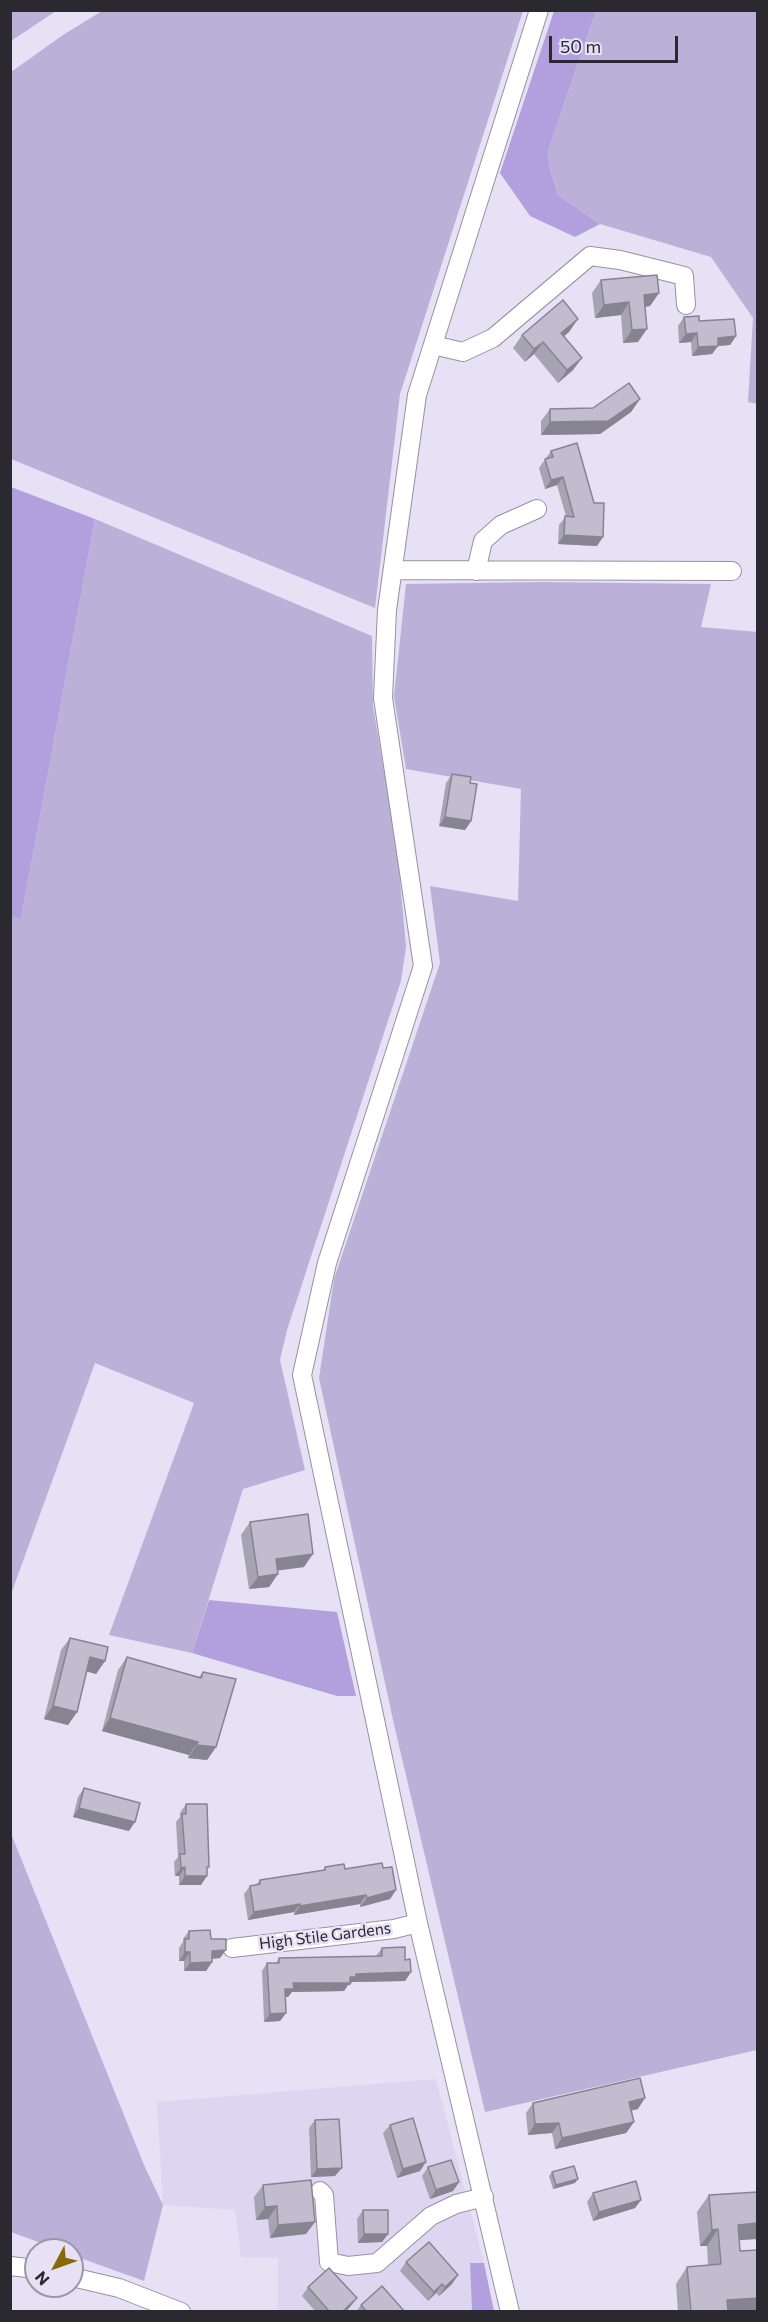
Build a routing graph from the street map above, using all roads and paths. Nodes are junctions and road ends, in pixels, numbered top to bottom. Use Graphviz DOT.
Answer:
graph roads {
  1 [pos="539,10"];
  2 [pos="686,305"];
  3 [pos="433,345"];
  4 [pos="537,509"];
  5 [pos="393,570"];
  6 [pos="476,570"];
  7 [pos="732,571"];
  8 [pos="418,1923"];
  9 [pos="232,1948"];
  10 [pos="320,2191"];
  11 [pos="484,2197"];
  12 [pos="84,2280"];
  13 [pos="181,2312"];
  14 [pos="510,2312"];
  1 -- 3 [label="street"];
  2 -- 3 [label="street"];
  3 -- 5 [label="street"];
  4 -- 6 [label="street"];
  5 -- 6 [label="street"];
  5 -- 8 [label="street"];
  6 -- 7 [label="street"];
  8 -- 9 [label="street, High Stile Gardens"];
  8 -- 11 [label="street"];
  10 -- 11 [label="street"];
  11 -- 14 [label="street"];
  12 -- 13 [label="street"];
}
